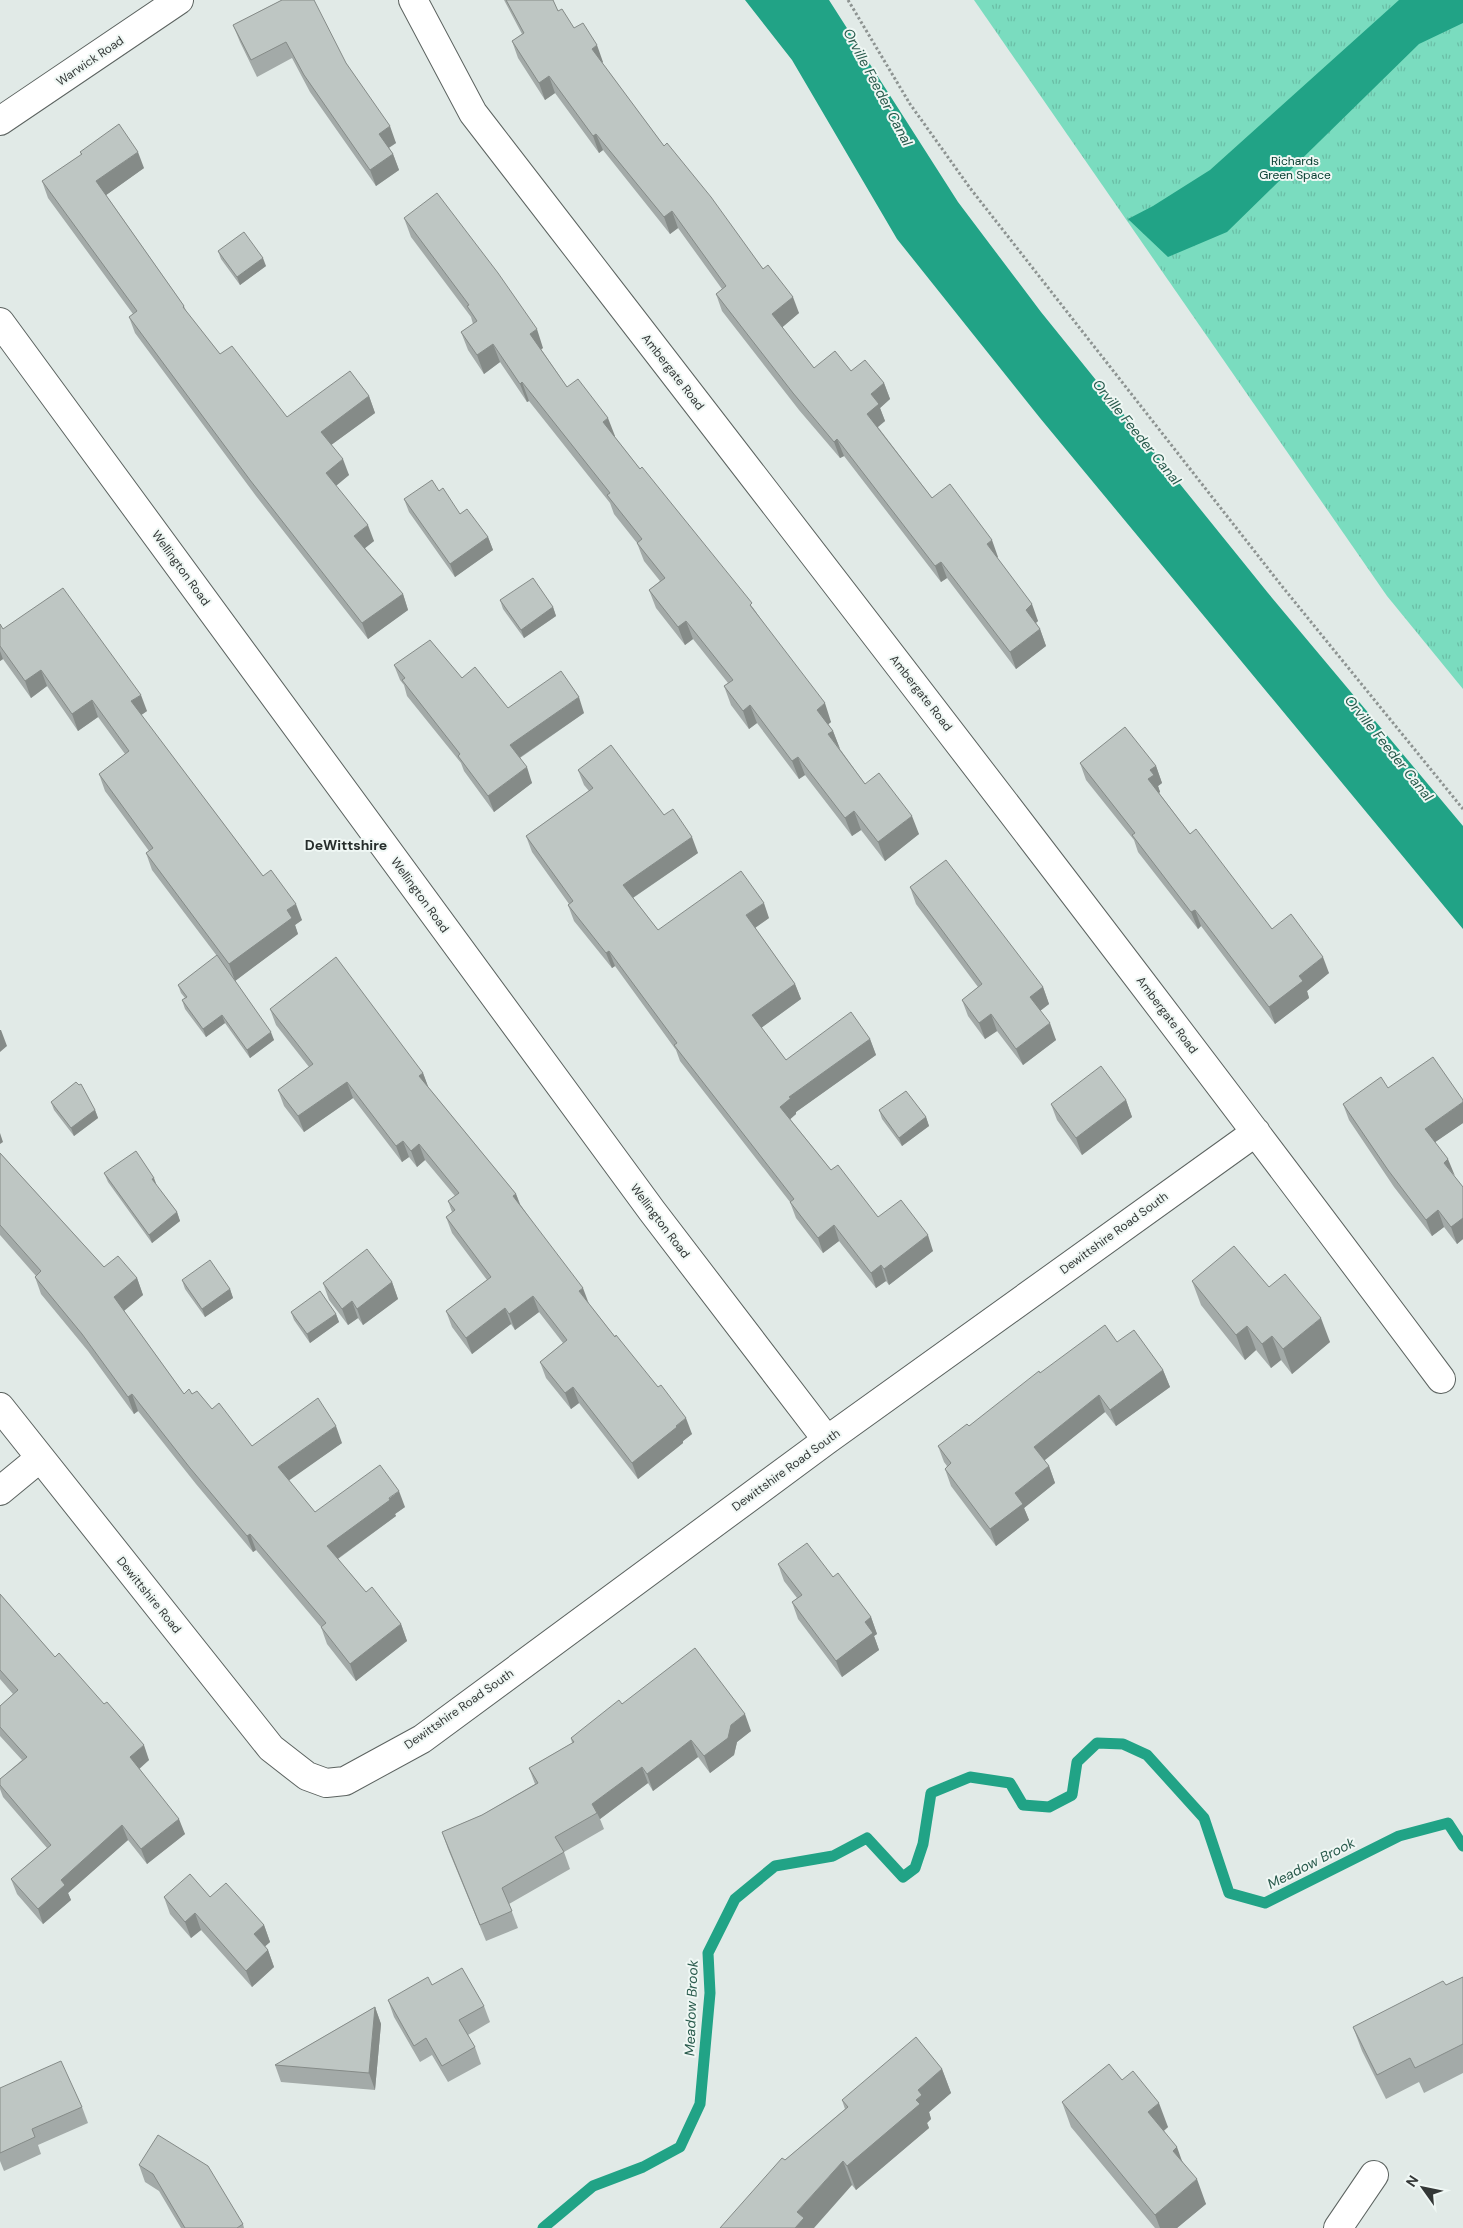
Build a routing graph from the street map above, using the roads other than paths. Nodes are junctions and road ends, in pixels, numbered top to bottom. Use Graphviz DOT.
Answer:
graph roads {
  1 [pos="179,0"];
  2 [pos="413,0"];
  3 [pos="0,121"];
  4 [pos="0,322"];
  5 [pos="1256,1132"];
  6 [pos="1441,1379"];
  7 [pos="0,1407"];
  8 [pos="827,1440"];
  9 [pos="40,1458"];
  10 [pos="0,1491"];
  11 [pos="307,1776"];
  12 [pos="1374,2175"];
  13 [pos="1338,2228"];
  1 -- 3 [label="street, Warwick Road"];
  2 -- 5 [label="street, Ambergate Road"];
  4 -- 8 [label="street, Wellington Road"];
  5 -- 6 [label="street, Ambergate Road"];
  5 -- 8 [label="street, Dewittshire Road South"];
  7 -- 9 [label="street, Dewittshire Road"];
  8 -- 11 [label="street, Dewittshire Road South"];
  9 -- 10 [label="street"];
  9 -- 11 [label="street, Dewittshire Road"];
  12 -- 13 [label="street"];
}
